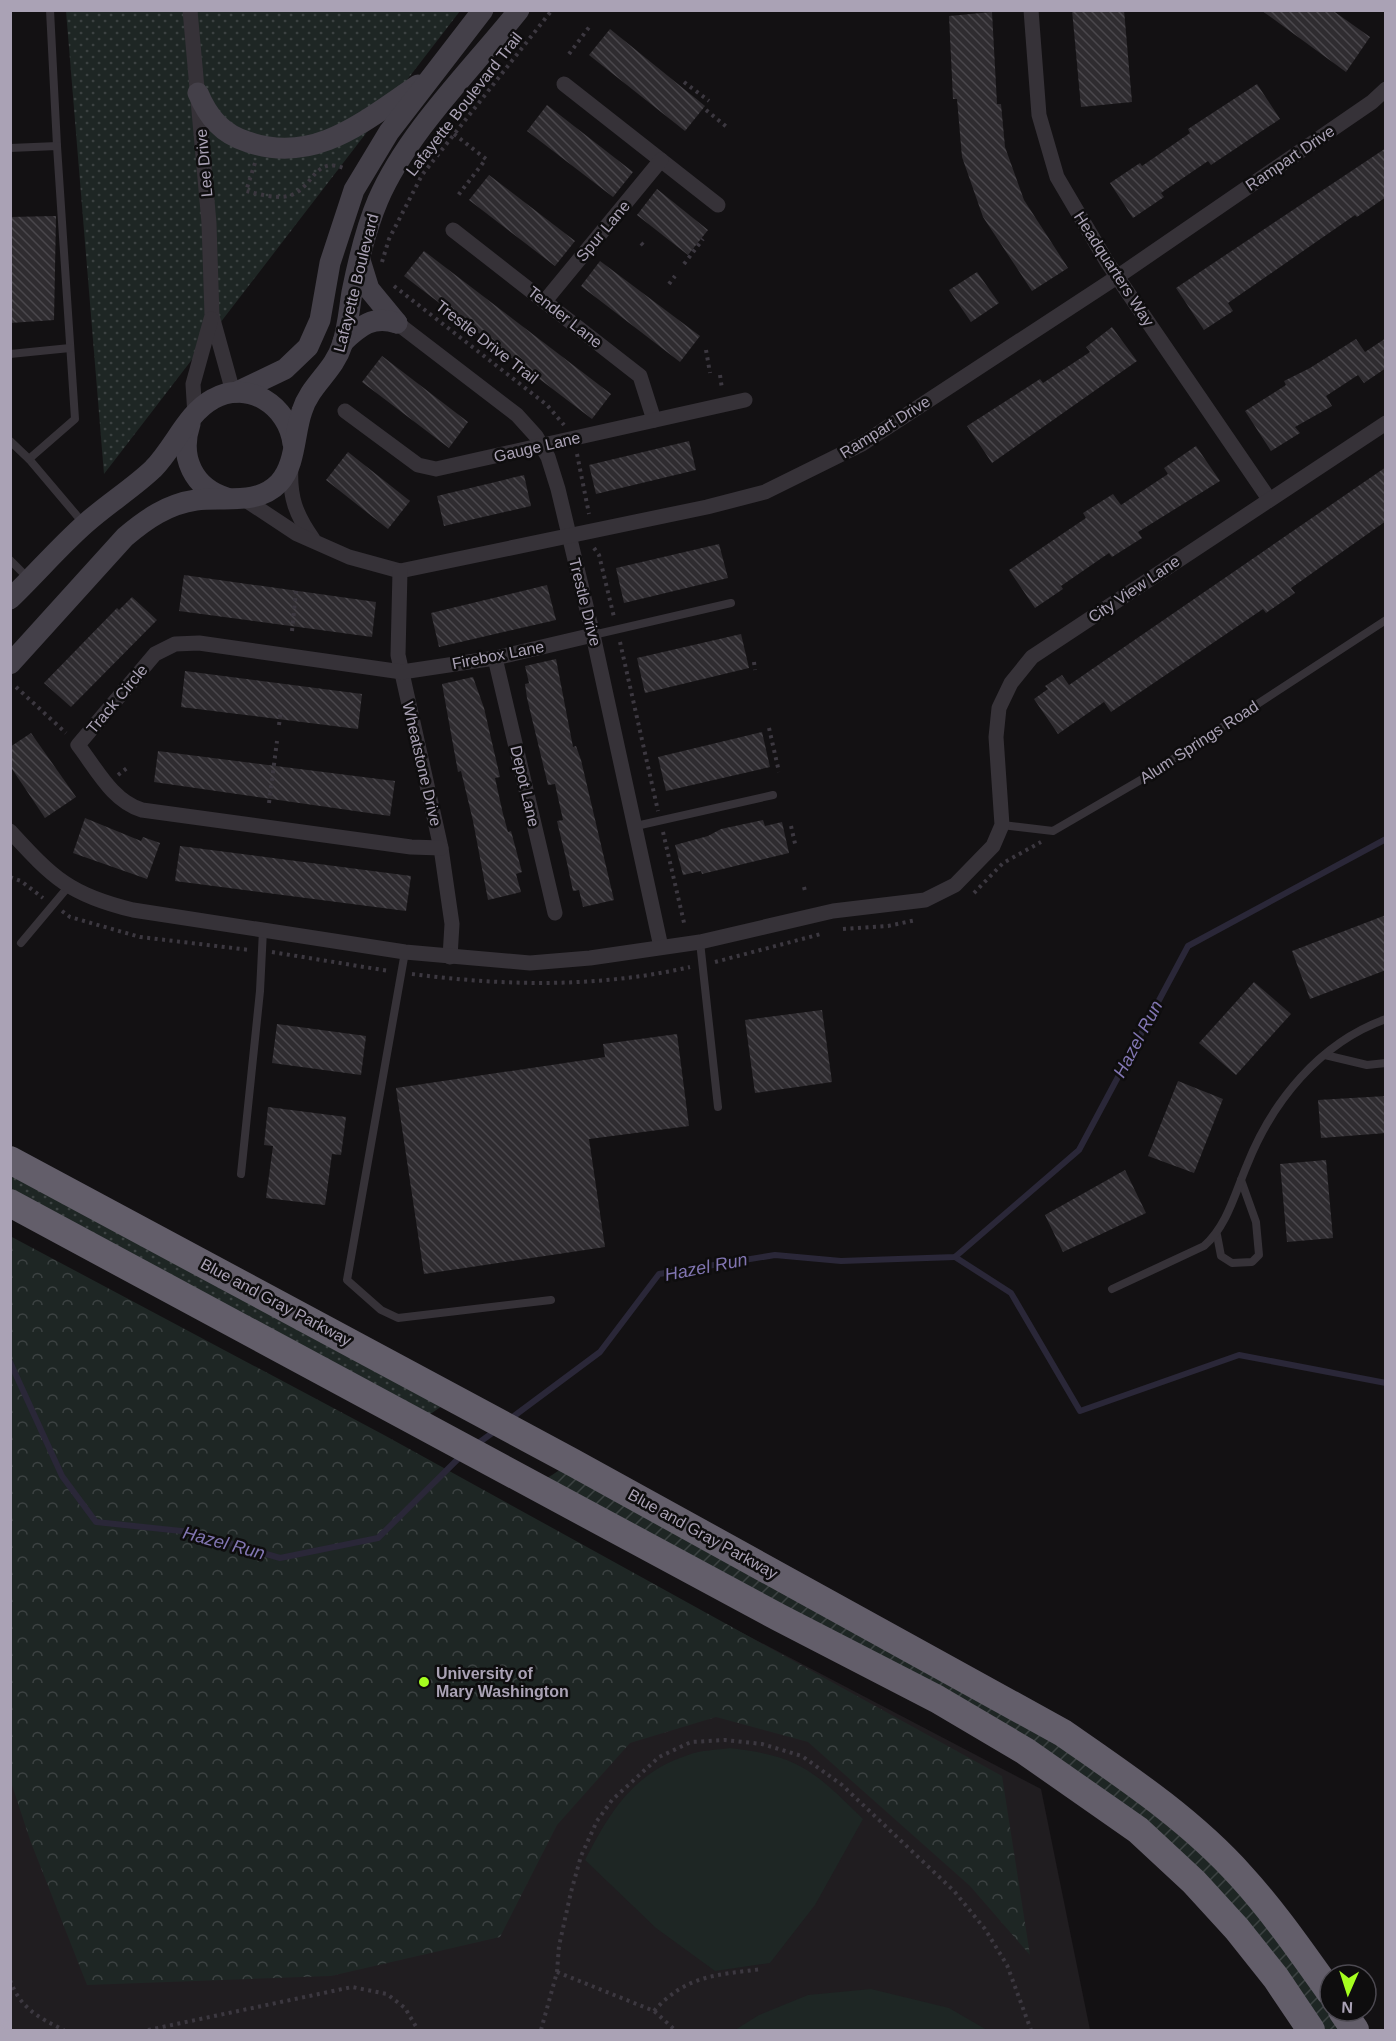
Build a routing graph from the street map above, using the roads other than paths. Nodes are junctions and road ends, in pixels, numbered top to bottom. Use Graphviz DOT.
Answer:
graph roads {
  1 [pos="50,10"];
  2 [pos="190,10"];
  3 [pos="483,10"];
  4 [pos="519,10"];
  5 [pos="1031,10"];
  6 [pos="433,75"];
  7 [pos="564,84"];
  8 [pos="1386,89"];
  9 [pos="198,93"];
  10 [pos="57,146"];
  11 [pos="10,148"];
  12 [pos="661,160"];
  13 [pos="718,205"];
  14 [pos="453,230"];
  15 [pos="360,260"];
  16 [pos="1117,277"];
  17 [pos="545,301"];
  18 [pos="212,316"];
  19 [pos="397,323"];
  20 [pos="343,342"];
  21 [pos="70,348"];
  22 [pos="10,354"];
  23 [pos="235,392"];
  24 [pos="745,400"];
  25 [pos="345,411"];
  26 [pos="194,418"];
  27 [pos="654,420"];
  28 [pos="1386,423"];
  29 [pos="10,441"];
  30 [pos="542,446"];
  31 [pos="292,454"];
  32 [pos="29,459"];
  33 [pos="236,499"];
  34 [pos="1269,499"];
  35 [pos="84,525"];
  36 [pos="569,536"];
  37 [pos="313,539"];
  38 [pos="10,560"];
  39 [pos="399,572"];
  40 [pos="30,580"];
  41 [pos="10,599"];
  42 [pos="731,603"];
  43 [pos="1386,620"];
  44 [pos="593,635"];
  45 [pos="495,658"];
  46 [pos="10,664"];
  47 [pos="402,672"];
  48 [pos="773,795"];
  49 [pos="1002,825"];
  50 [pos="636,826"];
  51 [pos="10,831"];
  52 [pos="441,848"];
  53 [pos="68,887"];
  54 [pos="555,913"];
  55 [pos="263,930"];
  56 [pos="700,942"];
  57 [pos="21,944"];
  58 [pos="661,947"];
  59 [pos="405,952"];
  60 [pos="450,957"];
  61 [pos="1386,1019"];
  62 [pos="1325,1055"];
  63 [pos="1386,1063"];
  64 [pos="718,1107"];
  65 [pos="10,1160"];
  66 [pos="241,1174"];
  67 [pos="1241,1180"];
  68 [pos="10,1203"];
  69 [pos="1217,1235"];
  70 [pos="1112,1289"];
  71 [pos="551,1300"];
  72 [pos="1318,1975"];
  73 [pos="1311,2031"];
  1 -- 10 [label="lane"];
  2 -- 9 [label="street, Lee Drive"];
  3 -- 6 [label="main road, Lafayette Boulevard"];
  4 -- 15 [label="main road, Lafayette Boulevard"];
  5 -- 16 [label="street, Headquarters Way"];
  6 -- 9 [label="main road"];
  6 -- 23 [label="main road, Lafayette Boulevard"];
  7 -- 12 [label="street"];
  8 -- 16 [label="street, Rampart Drive"];
  9 -- 18 [label="street, Lee Drive"];
  10 -- 11 [label="lane"];
  10 -- 21 [label="lane"];
  12 -- 13 [label="street"];
  12 -- 17 [label="street, Spur Lane"];
  14 -- 17 [label="street, Tender Lane"];
  15 -- 19 [label="main road"];
  15 -- 20 [label="main road, Lafayette Boulevard"];
  16 -- 34 [label="street, Headquarters Way"];
  16 -- 36 [label="street, Rampart Drive"];
  17 -- 27 [label="street, Tender Lane"];
  18 -- 23 [label="street"];
  18 -- 26 [label="street"];
  19 -- 20 [label="main road"];
  19 -- 30 [label="street, Trestle Drive"];
  20 -- 31 [label="main road, Lafayette Boulevard"];
  21 -- 22 [label="lane"];
  21 -- 32 [label="lane"];
  23 -- 26 [label="main road, Lafayette Boulevard"];
  23 -- 31 [label="main road"];
  24 -- 27 [label="street, Gauge Lane"];
  25 -- 30 [label="street, Gauge Lane"];
  26 -- 33 [label="main road"];
  26 -- 35 [label="main road, Lafayette Boulevard"];
  27 -- 30 [label="street, Gauge Lane"];
  28 -- 34 [label="street, City View Lane"];
  29 -- 32 [label="lane"];
  30 -- 36 [label="street, Trestle Drive"];
  31 -- 33 [label="main road, Lafayette Boulevard"];
  31 -- 37 [label="street"];
  32 -- 35 [label="lane"];
  33 -- 37 [label="street, Rampart Drive"];
  33 -- 46 [label="main road, Lafayette Boulevard"];
  34 -- 49 [label="street, City View Lane"];
  35 -- 40 [label="main road, Lafayette Boulevard"];
  36 -- 39 [label="street, Rampart Drive"];
  36 -- 44 [label="street, Trestle Drive"];
  37 -- 39 [label="street, Rampart Drive"];
  38 -- 40 [label="lane"];
  39 -- 47 [label="street, Wheatstone Drive"];
  40 -- 41 [label="main road, Lafayette Boulevard"];
  42 -- 44 [label="lane"];
  43 -- 49 [label="lane, Alum Springs Road"];
  44 -- 45 [label="street, Firebox Lane"];
  44 -- 50 [label="street, Trestle Drive"];
  45 -- 47 [label="street, Firebox Lane"];
  45 -- 54 [label="street, Depot Lane"];
  47 -- 52 [label="street, Wheatstone Drive"];
  47 -- 52 [label="street, Track Circle"];
  48 -- 50 [label="lane"];
  49 -- 56 [label="street"];
  50 -- 58 [label="street, Trestle Drive"];
  51 -- 53 [label="street"];
  52 -- 60 [label="street, Wheatstone Drive"];
  53 -- 55 [label="street"];
  53 -- 57 [label="lane"];
  55 -- 59 [label="street"];
  55 -- 66 [label="lane"];
  56 -- 58 [label="street"];
  56 -- 64 [label="lane"];
  58 -- 60 [label="street"];
  59 -- 60 [label="street"];
  59 -- 71 [label="lane"];
  61 -- 62 [label="lane"];
  62 -- 63 [label="lane"];
  62 -- 67 [label="lane"];
  65 -- 72 [label="highway, Blue and Gray Parkway"];
  67 -- 69 [label="lane"];
  67 -- 69 [label="lane"];
  68 -- 73 [label="highway"];
  69 -- 70 [label="lane"];
}
